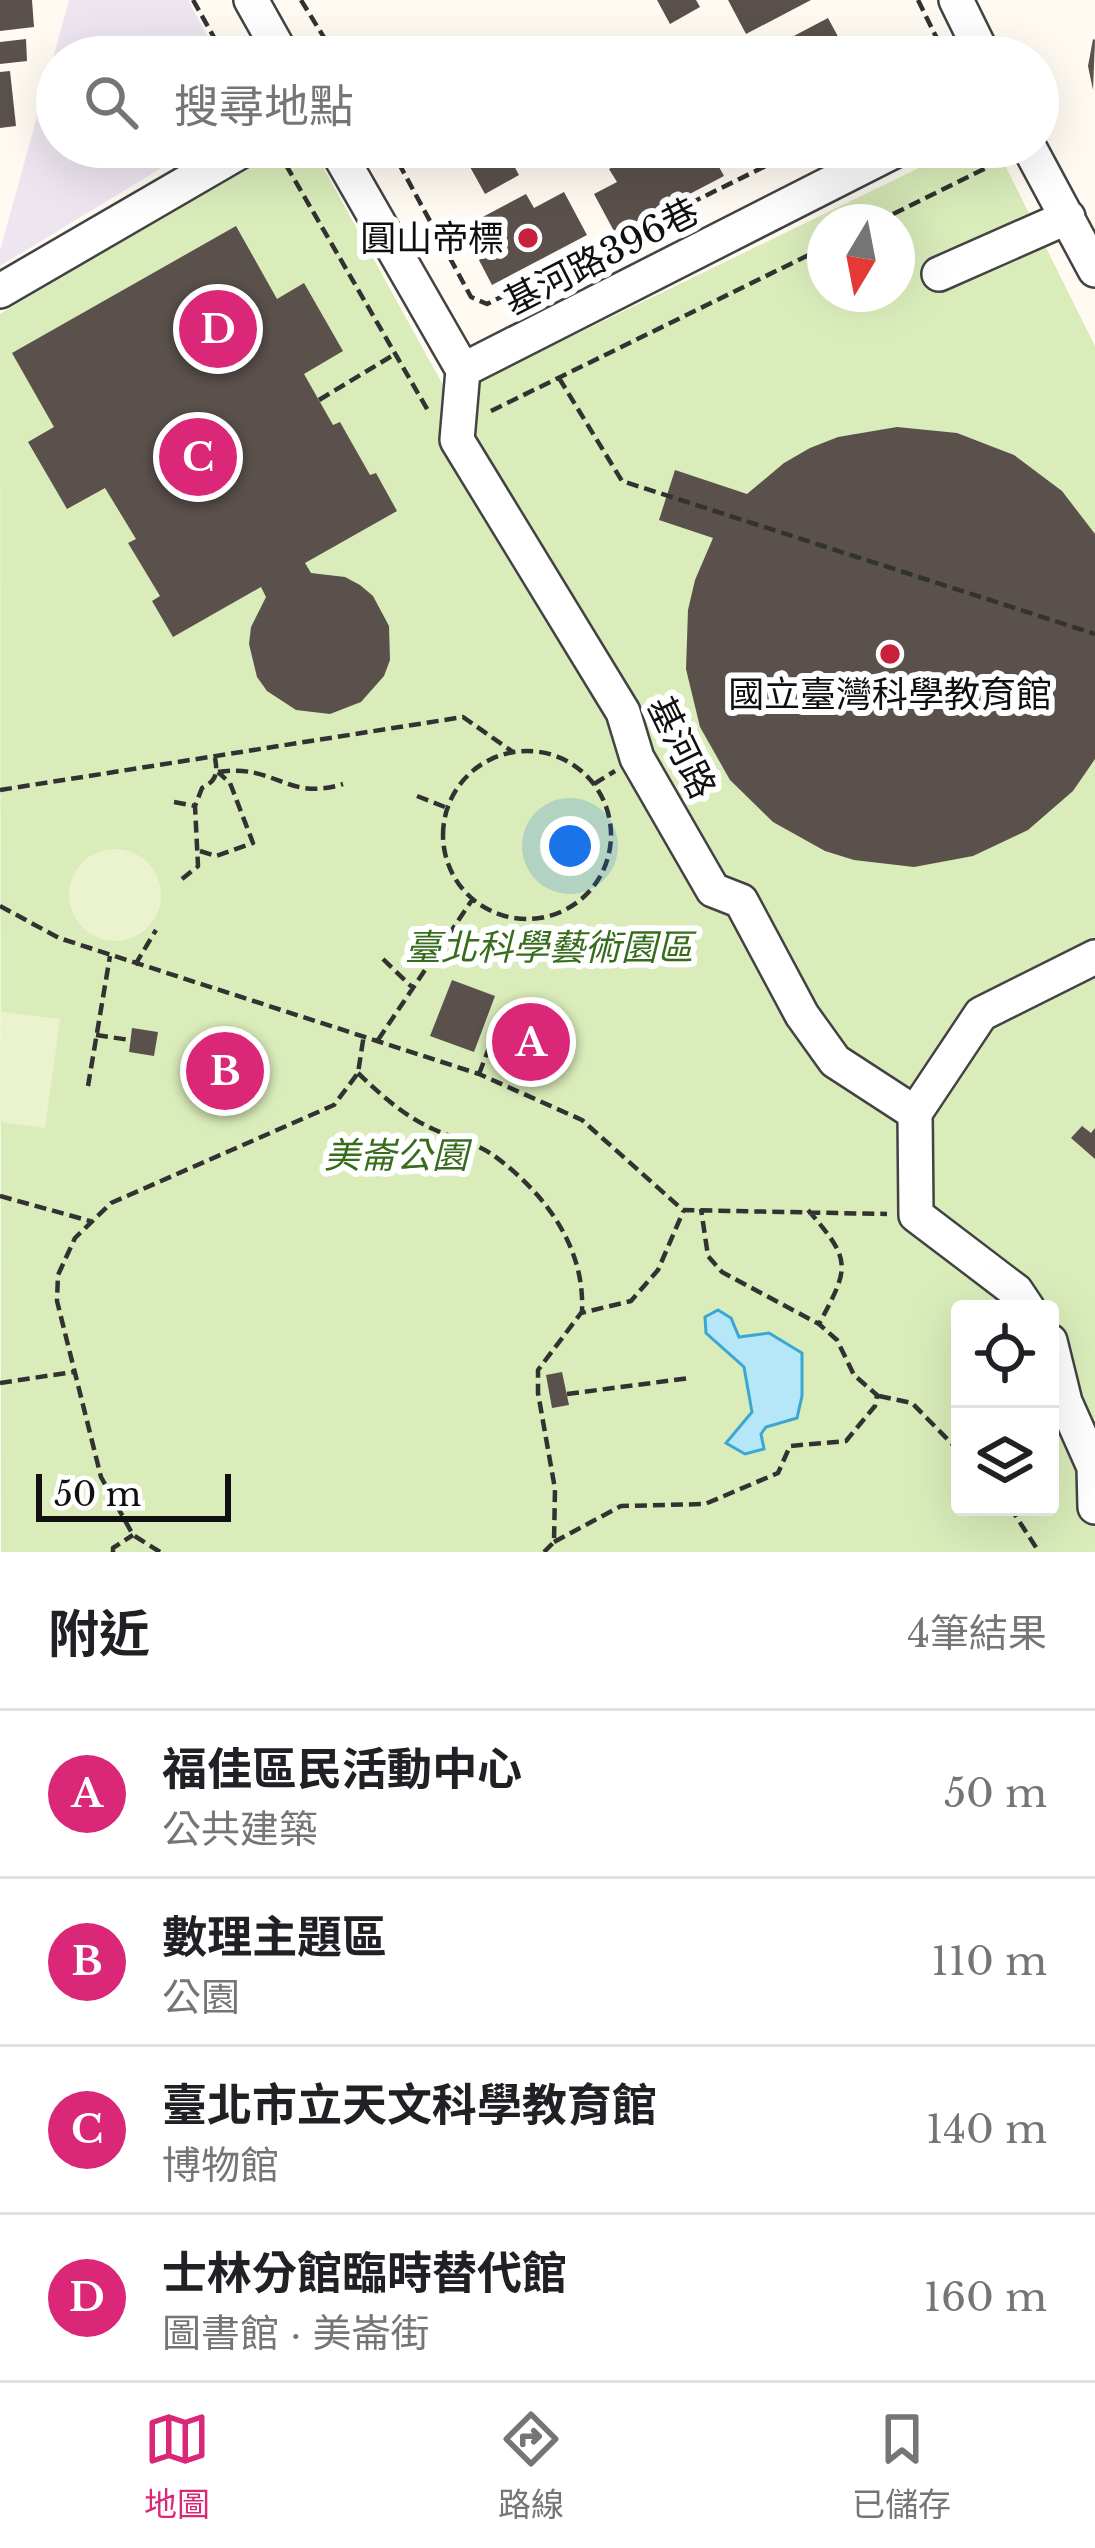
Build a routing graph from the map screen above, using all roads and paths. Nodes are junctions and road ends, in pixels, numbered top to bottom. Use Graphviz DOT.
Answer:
graph roads {
  1 [pos="193,0"];
  2 [pos="251,0"];
  3 [pos="301,0"];
  4 [pos="918,0"];
  5 [pos="961,2"];
  6 [pos="214,36"];
  7 [pos="272,36"];
  8 [pos="323,36"];
  9 [pos="936,36"];
  10 [pos="975,36"];
  11 [pos="212,168"];
  12 [pos="347,168"];
  13 [pos="401,168"];
  14 [pos="763,168"];
  15 [pos="861,168"];
  16 [pos="986,168"];
  17 [pos="1041,168"];
  18 [pos="913,204"];
  19 [pos="1068,217"];
  20 [pos="1095,271"];
  21 [pos="939,274"];
  22 [pos="0,291"];
  23 [pos="395,354"];
  24 [pos="463,370"];
  25 [pos="559,378"];
  26 [pos="319,400"];
  27 [pos="1095,634"];
  28 [pos="513,752"];
  29 [pos="215,756"];
  30 [pos="218,772"];
  31 [pos="343,784"];
  32 [pos="0,790"];
  33 [pos="417,796"];
  34 [pos="174,802"];
  35 [pos="195,806"];
  36 [pos="447,808"];
  37 [pos="200,850"];
  38 [pos="182,879"];
  39 [pos="472,899"];
  40 [pos="0,906"];
  41 [pos="156,929"];
  42 [pos="110,956"];
  43 [pos="1095,957"];
  44 [pos="383,959"];
  45 [pos="135,964"];
  46 [pos="413,988"];
  47 [pos="499,1022"];
  48 [pos="364,1034"];
  49 [pos="96,1035"];
  50 [pos="130,1040"];
  51 [pos="378,1040"];
  52 [pos="358,1073"];
  53 [pos="479,1074"];
  54 [pos="88,1086"];
  55 [pos="915,1113"];
  56 [pos="0,1196"];
  57 [pos="701,1209"];
  58 [pos="683,1210"];
  59 [pos="808,1210"];
  60 [pos="916,1215"];
  61 [pos="90,1221"];
  62 [pos="1022,1300"];
  63 [pos="581,1313"];
  64 [pos="819,1324"];
  65 [pos="73,1372"];
  66 [pos="690,1378"];
  67 [pos="1059,1380"];
  68 [pos="0,1383"];
  69 [pos="549,1392"];
  70 [pos="538,1393"];
  71 [pos="567,1394"];
  72 [pos="877,1395"];
  73 [pos="951,1443"];
  74 [pos="1095,1507"];
  75 [pos="1016,1516"];
  76 [pos="133,1535"];
  77 [pos="554,1542"];
  78 [pos="113,1552"];
  79 [pos="160,1552"];
  80 [pos="544,1552"];
  81 [pos="1039,1552"];
  1 -- 6 [label="path"];
  2 -- 7 [label="street"];
  3 -- 8 [label="path"];
  4 -- 9 [label="path"];
  5 -- 10 [label="street"];
  11 -- 22 [label="street"];
  12 -- 24 [label="street"];
  13 -- 14 [label="path"];
  15 -- 24 [label="street, 基河路396巷"];
  16 -- 18 [label="path"];
  17 -- 19 [label="street"];
  19 -- 20 [label="street"];
  19 -- 21 [label="street"];
  23 -- 26 [label="path"];
  24 -- 55 [label="street, 基河路"];
  25 -- 27 [label="path"];
  28 -- 29 [label="path"];
  28 -- 36 [label="path"];
  28 -- 39 [label="path"];
  29 -- 30 [label="path"];
  29 -- 32 [label="path"];
  30 -- 31 [label="path"];
  30 -- 35 [label="path"];
  30 -- 37 [label="path"];
  33 -- 36 [label="path"];
  34 -- 35 [label="path"];
  35 -- 37 [label="path"];
  36 -- 39 [label="path"];
  37 -- 38 [label="path"];
  39 -- 46 [label="path"];
  40 -- 42 [label="path"];
  41 -- 45 [label="path"];
  42 -- 45 [label="path"];
  42 -- 49 [label="path"];
  43 -- 55 [label="street"];
  44 -- 46 [label="path"];
  45 -- 48 [label="path"];
  46 -- 51 [label="path"];
  47 -- 53 [label="path"];
  48 -- 51 [label="path"];
  48 -- 52 [label="path"];
  49 -- 50 [label="path"];
  49 -- 54 [label="path"];
  51 -- 53 [label="path"];
  52 -- 61 [label="path"];
  52 -- 63 [label="path"];
  53 -- 58 [label="path"];
  55 -- 60 [label="street"];
  56 -- 61 [label="path"];
  57 -- 58 [label="path"];
  57 -- 59 [label="path"];
  57 -- 64 [label="path"];
  58 -- 63 [label="path"];
  59 -- 60 [label="path"];
  59 -- 64 [label="path"];
  60 -- 62 [label="street"];
  61 -- 65 [label="path"];
  63 -- 70 [label="path"];
  64 -- 72 [label="path"];
  65 -- 68 [label="path"];
  65 -- 76 [label="path"];
  66 -- 71 [label="path"];
  67 -- 74 [label="street"];
  69 -- 70 [label="path"];
  70 -- 77 [label="path"];
  72 -- 73 [label="path"];
  72 -- 77 [label="path"];
  75 -- 81 [label="path"];
  76 -- 78 [label="path"];
  76 -- 79 [label="path"];
  77 -- 80 [label="path"];
}
